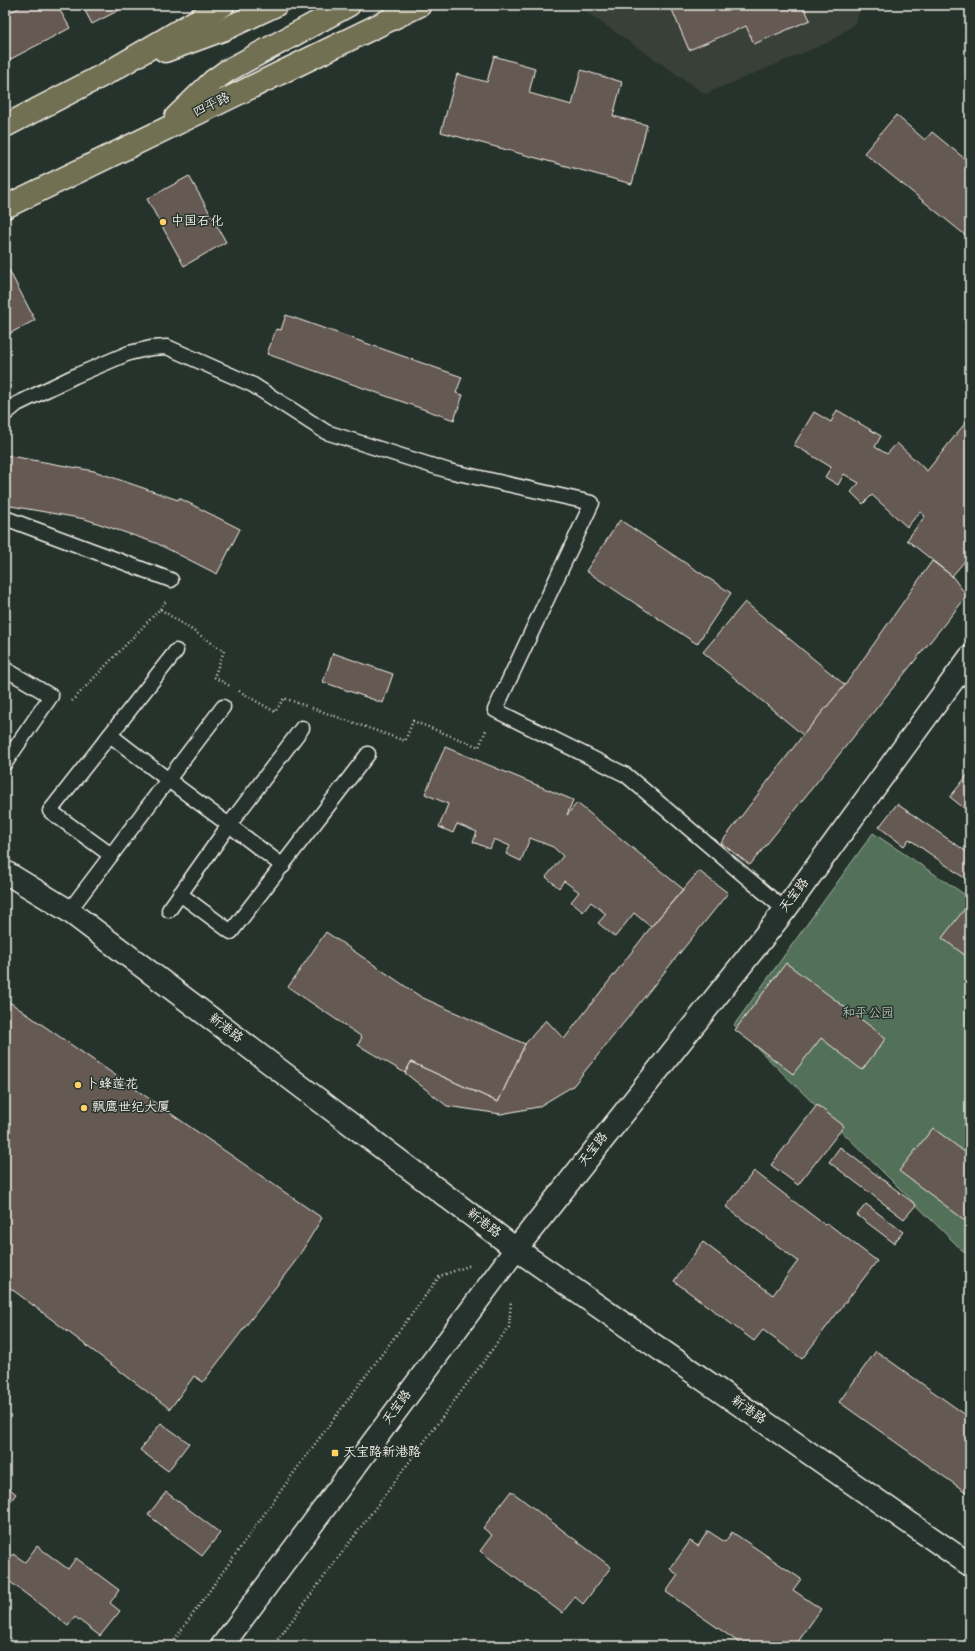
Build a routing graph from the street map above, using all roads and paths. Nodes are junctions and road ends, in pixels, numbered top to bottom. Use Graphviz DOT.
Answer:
graph roads {
  1 [pos="223,5"];
  2 [pos="276,5"];
  3 [pos="349,5"];
  4 [pos="420,5"];
  5 [pos="109,72"];
  6 [pos="5,126"];
  7 [pos="162,130"];
  8 [pos="5,207"];
  9 [pos="5,414"];
  10 [pos="5,518"];
  11 [pos="171,580"];
  12 [pos="176,651"];
  13 [pos="970,658"];
  14 [pos="5,669"];
  15 [pos="51,696"];
  16 [pos="223,707"];
  17 [pos="495,710"];
  18 [pos="302,728"];
  19 [pos="110,735"];
  20 [pos="368,754"];
  21 [pos="5,763"];
  22 [pos="167,779"];
  23 [pos="229,825"];
  24 [pos="111,854"];
  25 [pos="283,866"];
  26 [pos="5,872"];
  27 [pos="180,894"];
  28 [pos="169,910"];
  29 [pos="785,910"];
  30 [pos="69,911"];
  31 [pos="516,1249"];
  32 [pos="440,1276"];
  33 [pos="509,1327"];
  34 [pos="970,1565"];
  35 [pos="170,1646"];
  36 [pos="222,1646"];
  37 [pos="273,1646"];
  1 -- 5 [label="main road"];
  2 -- 5 [label="main road"];
  3 -- 7 [label="main road"];
  4 -- 7 [label="main road, 四平路"];
  5 -- 6 [label="main road"];
  7 -- 8 [label="main road, 四平路"];
  9 -- 17 [label="lane"];
  10 -- 11 [label="lane"];
  12 -- 19 [label="lane"];
  13 -- 29 [label="street, 天宝路"];
  14 -- 15 [label="lane"];
  15 -- 17 [label="path"];
  15 -- 21 [label="lane"];
  16 -- 22 [label="lane"];
  17 -- 29 [label="lane"];
  18 -- 23 [label="lane"];
  19 -- 22 [label="lane"];
  19 -- 24 [label="lane"];
  20 -- 25 [label="lane"];
  22 -- 23 [label="lane"];
  22 -- 24 [label="lane"];
  23 -- 25 [label="lane"];
  23 -- 27 [label="lane"];
  24 -- 30 [label="lane"];
  25 -- 27 [label="lane"];
  26 -- 30 [label="street, 新港路"];
  27 -- 28 [label="lane"];
  29 -- 31 [label="street, 天宝路"];
  30 -- 31 [label="street, 新港路"];
  31 -- 34 [label="street, 新港路"];
  31 -- 36 [label="street, 天宝路"];
  32 -- 35 [label="path"];
  33 -- 37 [label="path"];
}
